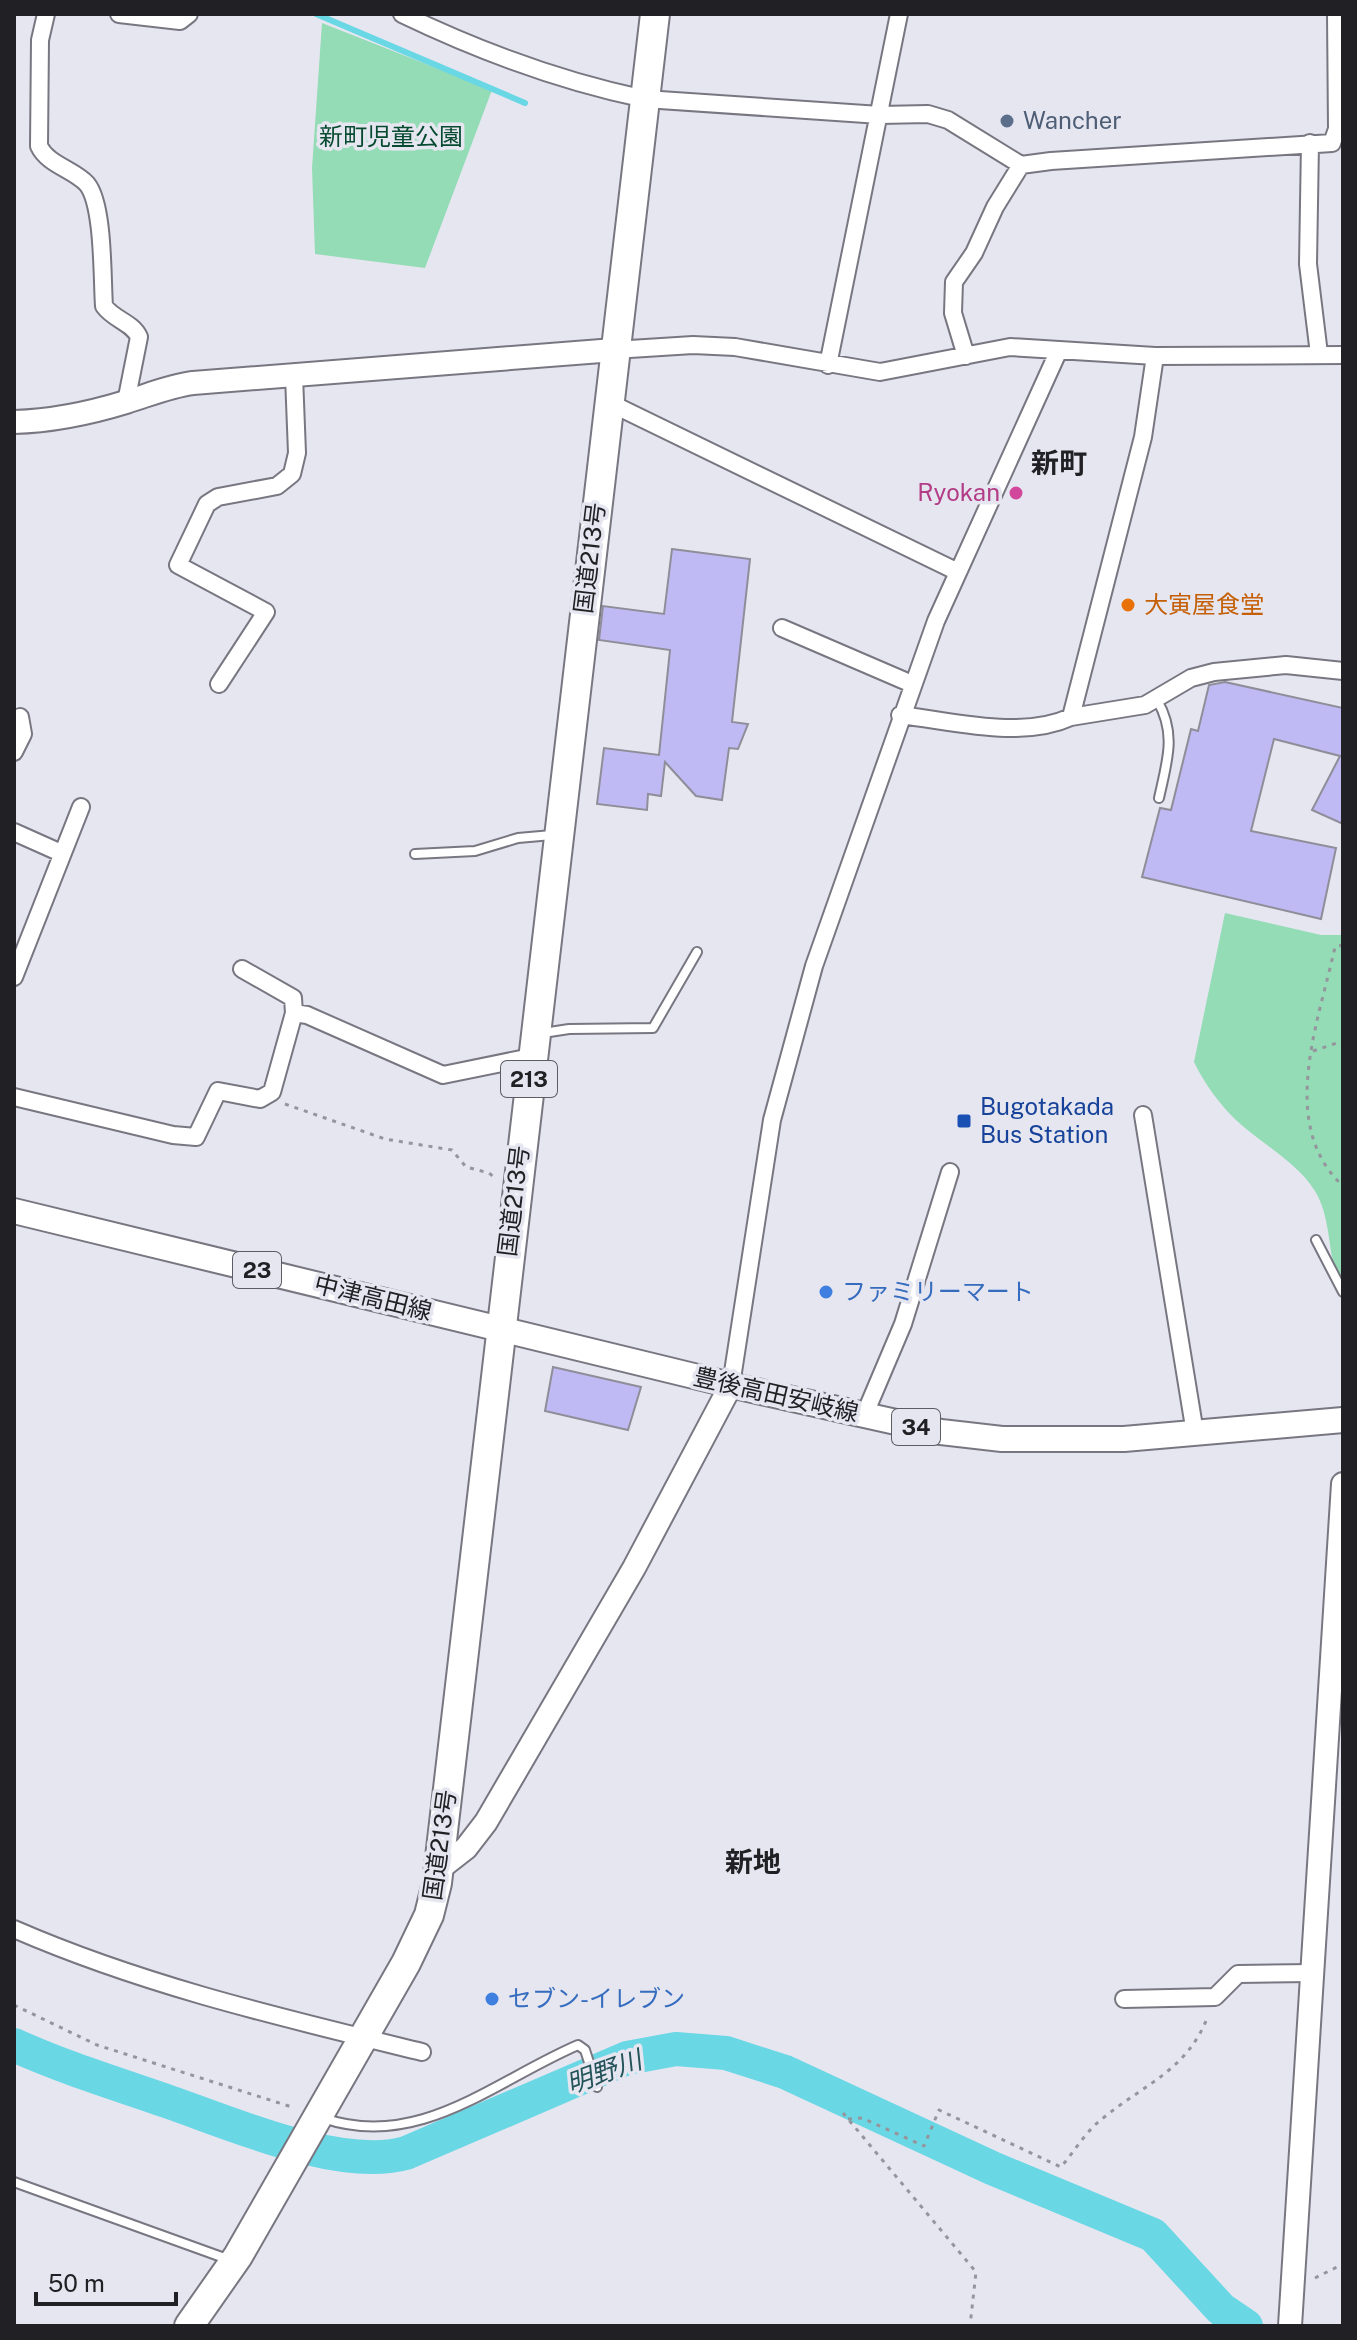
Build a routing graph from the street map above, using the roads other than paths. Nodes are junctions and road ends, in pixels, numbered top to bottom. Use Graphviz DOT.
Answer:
graph roads {
  1 [pos="46,14"];
  2 [pos="119,14"];
  3 [pos="189,14"];
  4 [pos="402,14"];
  5 [pos="655,14"];
  6 [pos="899,14"];
  7 [pos="1336,14"];
  8 [pos="645,99"];
  9 [pos="880,115"];
  10 [pos="1310,143"];
  11 [pos="1021,165"];
  12 [pos="614,350"];
  13 [pos="1059,350"];
  14 [pos="1319,354"];
  15 [pos="1343,355"];
  16 [pos="966,356"];
  17 [pos="1155,356"];
  18 [pos="828,365"];
  19 [pos="294,376"];
  20 [pos="126,402"];
  21 [pos="608,402"];
  22 [pos="14,422"];
  23 [pos="958,572"];
  24 [pos="782,628"];
  25 [pos="1343,671"];
  26 [pos="219,684"];
  27 [pos="912,684"];
  28 [pos="1157,700"];
  29 [pos="900,715"];
  30 [pos="20,717"];
  31 [pos="1071,717"];
  32 [pos="14,752"];
  33 [pos="1159,798"];
  34 [pos="81,807"];
  35 [pos="14,832"];
  36 [pos="557,835"];
  37 [pos="61,853"];
  38 [pos="415,854"];
  39 [pos="697,952"];
  40 [pos="242,969"];
  41 [pos="14,977"];
  42 [pos="294,1013"];
  43 [pos="533,1046"];
  44 [pos="14,1097"];
  45 [pos="1143,1115"];
  46 [pos="950,1172"];
  47 [pos="14,1211"];
  48 [pos="1316,1240"];
  49 [pos="1343,1292"];
  50 [pos="499,1329"];
  51 [pos="731,1385"];
  52 [pos="864,1416"];
  53 [pos="1343,1420"];
  54 [pos="1195,1433"];
  55 [pos="1343,1484"];
  56 [pos="439,1869"];
  57 [pos="14,1929"];
  58 [pos="1312,1973"];
  59 [pos="1124,1999"];
  60 [pos="363,2038"];
  61 [pos="422,2052"];
  62 [pos="597,2087"];
  63 [pos="318,2116"];
  64 [pos="14,2182"];
  65 [pos="234,2262"];
  66 [pos="189,2326"];
  67 [pos="1290,2326"];
  1 -- 20 [label="street"];
  2 -- 3 [label="street"];
  4 -- 8 [label="street"];
  5 -- 8 [label="highway, 国道213号 / 213"];
  6 -- 9 [label="street"];
  7 -- 10 [label="street"];
  8 -- 9 [label="street"];
  8 -- 12 [label="highway, 国道213号 / 213"];
  9 -- 11 [label="street"];
  9 -- 18 [label="street"];
  10 -- 11 [label="street"];
  10 -- 14 [label="street"];
  11 -- 16 [label="street"];
  12 -- 18 [label="street"];
  12 -- 19 [label="street"];
  12 -- 21 [label="highway, 国道213号 / 213"];
  13 -- 16 [label="street"];
  13 -- 17 [label="street"];
  13 -- 23 [label="street"];
  14 -- 15 [label="street"];
  14 -- 17 [label="street"];
  16 -- 18 [label="street"];
  17 -- 31 [label="street"];
  19 -- 20 [label="street"];
  19 -- 26 [label="street"];
  20 -- 22 [label="street"];
  21 -- 23 [label="street"];
  21 -- 36 [label="highway, 国道213号 / 213"];
  23 -- 27 [label="street"];
  24 -- 27 [label="street"];
  25 -- 28 [label="street"];
  27 -- 29 [label="street"];
  28 -- 31 [label="street"];
  28 -- 33 [label="lane"];
  29 -- 31 [label="street"];
  29 -- 51 [label="street"];
  30 -- 32 [label="street"];
  34 -- 37 [label="street"];
  35 -- 37 [label="street"];
  36 -- 38 [label="lane"];
  36 -- 43 [label="highway, 国道213号 / 213"];
  37 -- 41 [label="street"];
  39 -- 43 [label="lane"];
  40 -- 42 [label="street"];
  42 -- 43 [label="street"];
  42 -- 44 [label="street"];
  43 -- 50 [label="highway, 国道213号 / 213"];
  45 -- 54 [label="street"];
  46 -- 52 [label="street"];
  47 -- 50 [label="main road, 中津高田線 / 23"];
  48 -- 49 [label="lane"];
  50 -- 51 [label="main road, 豊後高田安岐線 / 34"];
  50 -- 56 [label="highway, 国道213号 / 213"];
  51 -- 52 [label="main road, 豊後高田安岐線 / 34"];
  51 -- 56 [label="street"];
  52 -- 54 [label="main road, 豊後高田安岐線 / 34"];
  53 -- 54 [label="main road, 豊後高田安岐線 / 34"];
  55 -- 58 [label="street"];
  56 -- 60 [label="highway, 国道213号 / 213"];
  57 -- 60 [label="street"];
  58 -- 59 [label="street"];
  58 -- 67 [label="street"];
  60 -- 61 [label="street"];
  60 -- 63 [label="highway, 国道213号 / 213"];
  62 -- 63 [label="lane"];
  63 -- 65 [label="highway, 国道213号 / 213"];
  64 -- 65 [label="lane"];
  65 -- 66 [label="highway, 国道213号 / 213"];
}
